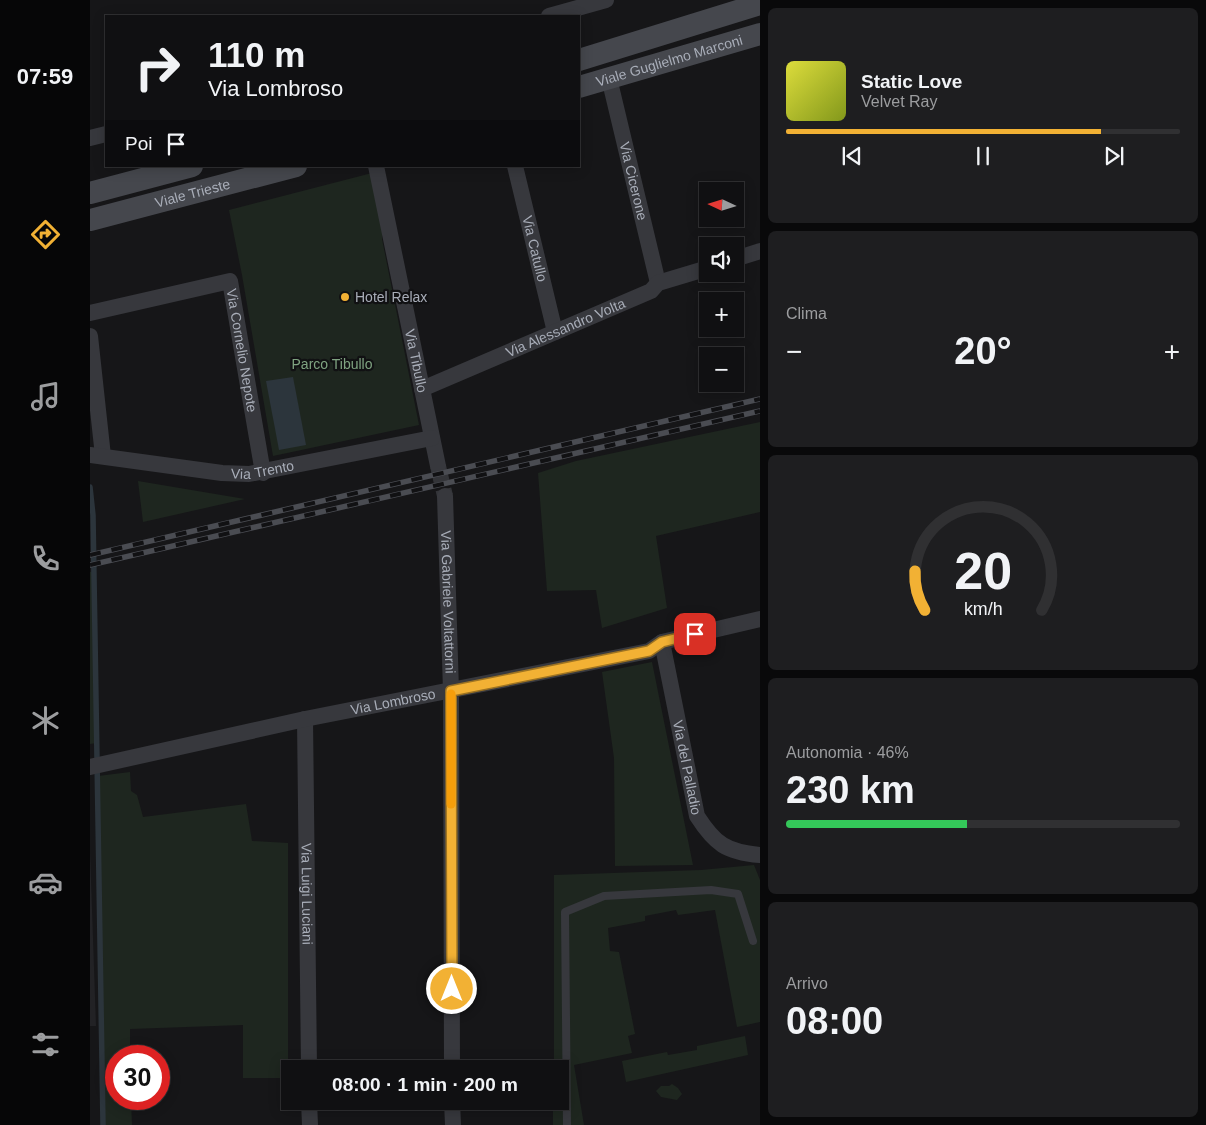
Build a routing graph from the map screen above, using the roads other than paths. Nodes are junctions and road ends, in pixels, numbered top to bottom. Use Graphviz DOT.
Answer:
graph roads {
  1 [pos="606,0"];
  2 [pos="760,4"];
  3 [pos="553,15"];
  4 [pos="760,34"];
  5 [pos="580,60"];
  6 [pos="609,78"];
  7 [pos="580,87"];
  8 [pos="105,134"];
  9 [pos="90,138"];
  10 [pos="188,167"];
  11 [pos="292,167"];
  12 [pos="376,167"];
  13 [pos="515,167"];
  14 [pos="90,193"];
  15 [pos="90,220"];
  16 [pos="760,251"];
  17 [pos="744,256"];
  18 [pos="699,271"];
  19 [pos="658,284"];
  20 [pos="90,313"];
  21 [pos="555,332"];
  22 [pos="90,336"];
  23 [pos="422,389"];
  24 [pos="432,438"];
  25 [pos="96,455"];
  26 [pos="438,466"];
  27 [pos="263,473"];
  28 [pos="445,496"];
  29 [pos="760,619"];
  30 [pos="662,642"];
  31 [pos="451,691"];
  32 [pos="305,719"];
  33 [pos="90,767"];
  34 [pos="760,855"];
  35 [pos="753,941"];
  36 [pos="309,1060"];
  37 [pos="452,1060"];
  38 [pos="309,1110"];
  39 [pos="452,1110"];
  40 [pos="310,1125"];
  41 [pos="453,1125"];
  42 [pos="567,1125"];
  1 -- 3 [label="street"];
  2 -- 5 [label="street, Viale Guglielmo Marconi"];
  4 -- 6 [label="street, Viale Guglielmo Marconi"];
  6 -- 7 [label="street, Viale Guglielmo Marconi"];
  6 -- 19 [label="street, Via Cicerone"];
  8 -- 9 [label="street"];
  10 -- 14 [label="street, Viale Trieste"];
  11 -- 15 [label="street, Viale Trieste"];
  12 -- 23 [label="street, Via Tibullo"];
  13 -- 21 [label="street, Via Catullo"];
  16 -- 17 [label="street"];
  18 -- 19 [label="street, Via Alessandro Volta"];
  19 -- 21 [label="street, Via Alessandro Volta"];
  20 -- 27 [label="street, Via Cornelio Nepote"];
  21 -- 23 [label="street, Via Alessandro Volta"];
  22 -- 25 [label="street"];
  23 -- 24 [label="street, Via Tibullo"];
  24 -- 26 [label="street"];
  24 -- 27 [label="street, Via Trento"];
  25 -- 27 [label="street, Via Trento"];
  28 -- 31 [label="street, Via Gabriele Voltattorni"];
  29 -- 30 [label="street, Via Lombroso"];
  30 -- 31 [label="street, Via Lombroso"];
  30 -- 34 [label="street, Via del Palladio"];
  31 -- 32 [label="street, Via Lombroso"];
  31 -- 37 [label="street, Via Gabriele Voltattorni"];
  32 -- 33 [label="street, Via Lombroso"];
  32 -- 36 [label="street, Via Luigi Luciani"];
  35 -- 42 [label="lane"];
  38 -- 40 [label="street"];
  39 -- 41 [label="street"];
}
